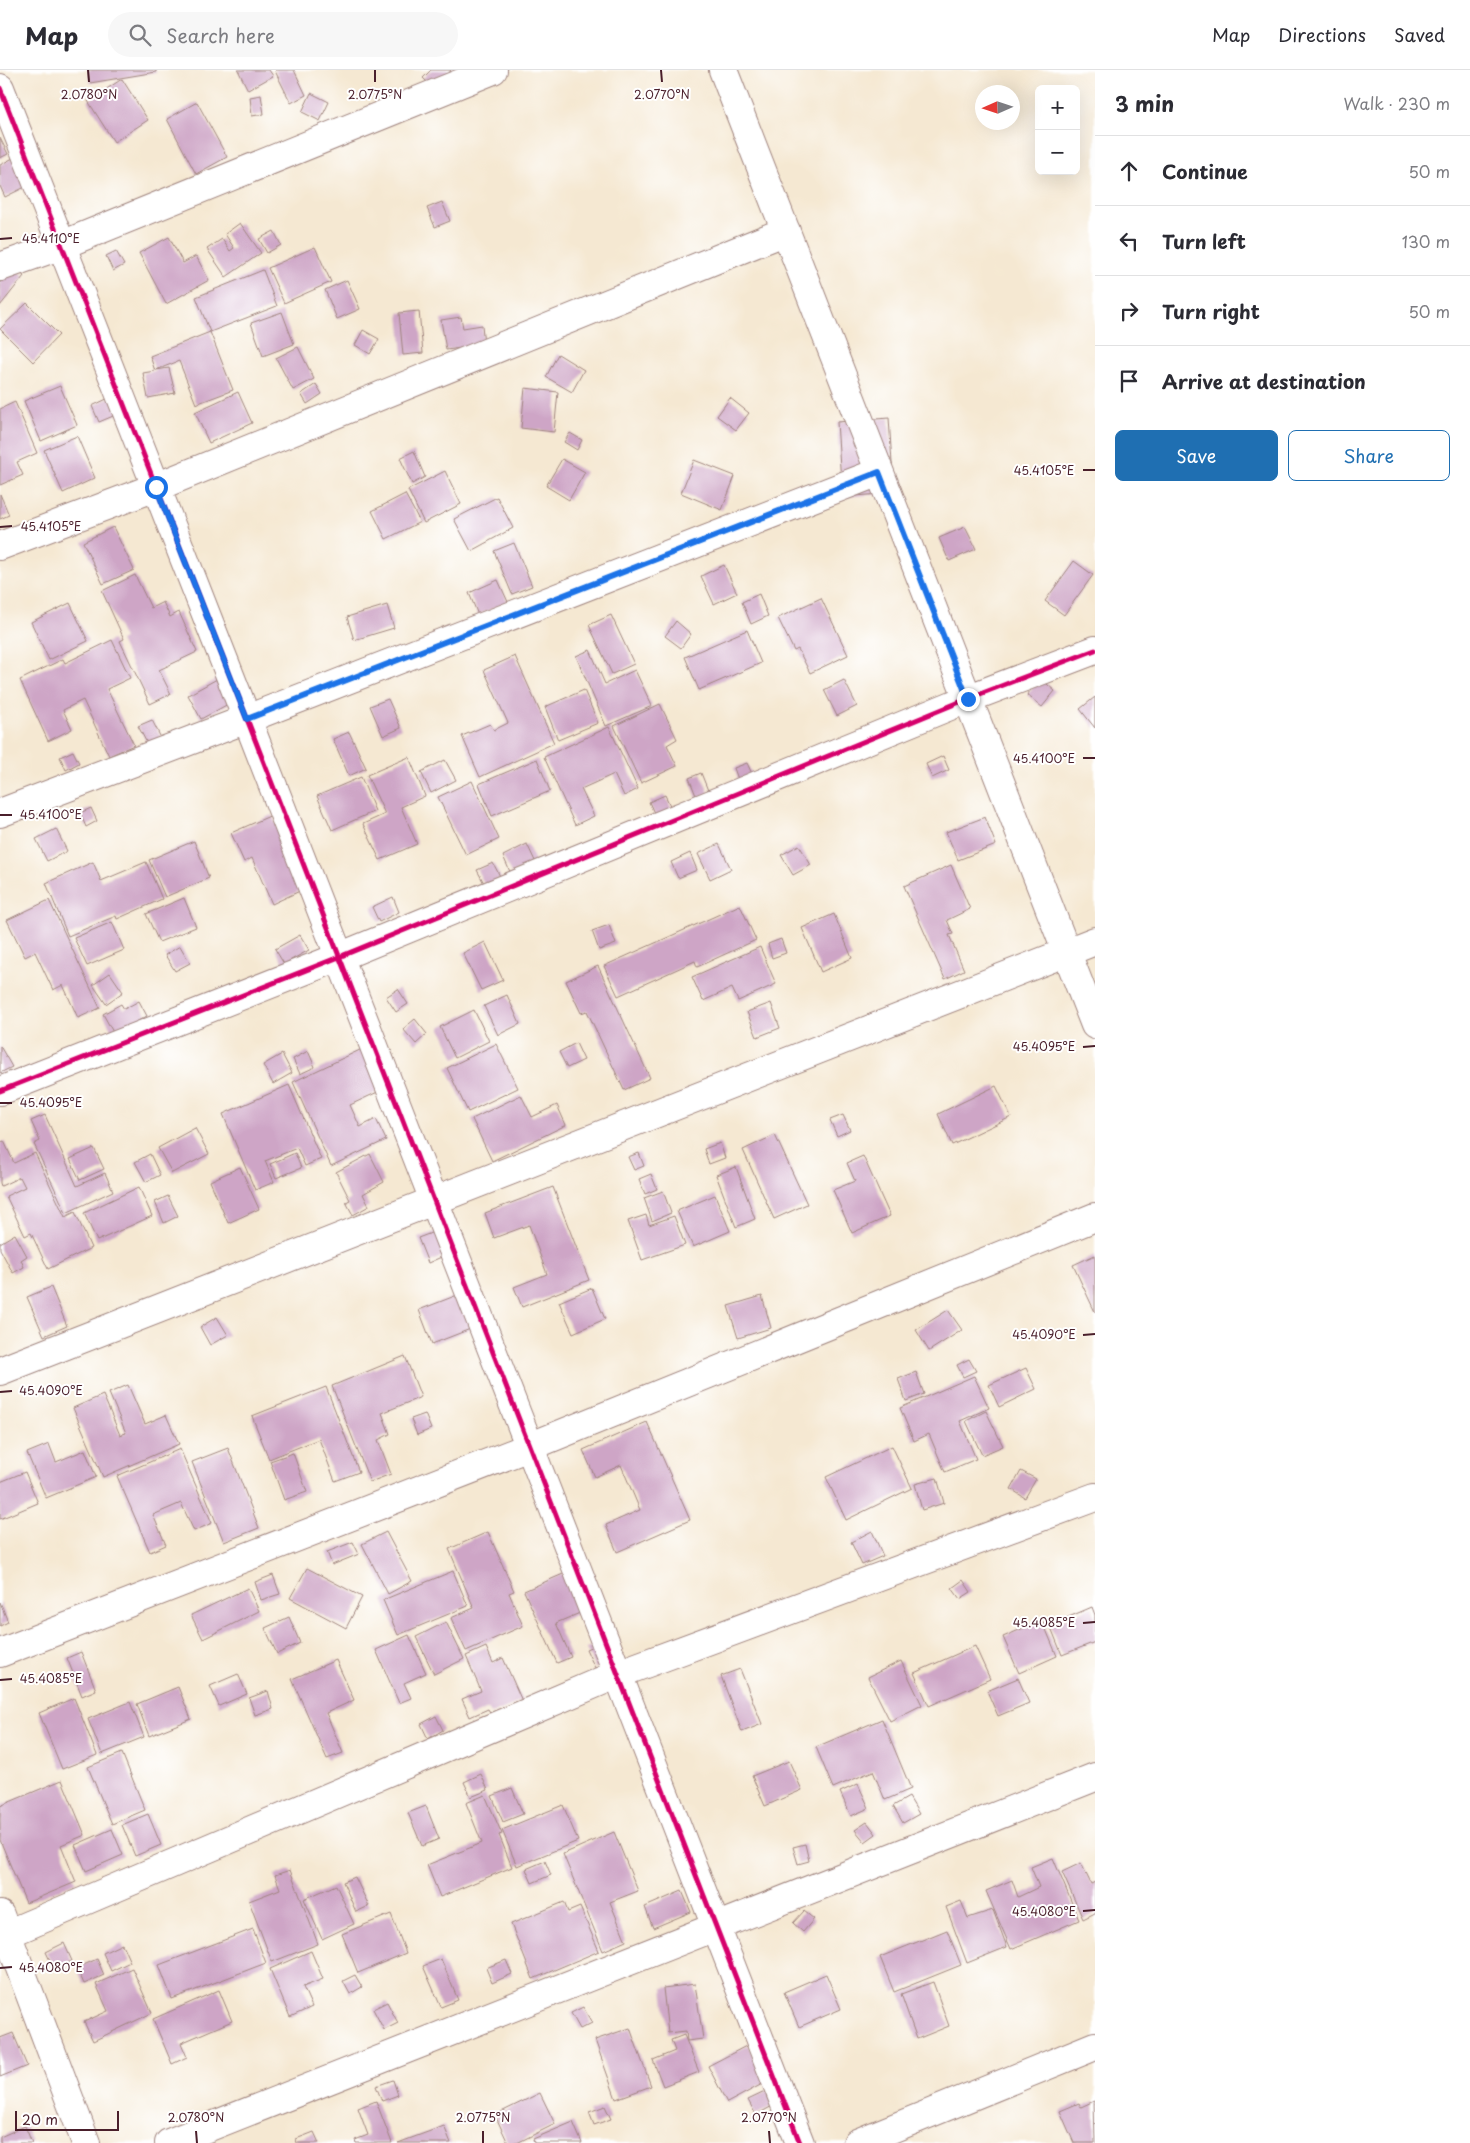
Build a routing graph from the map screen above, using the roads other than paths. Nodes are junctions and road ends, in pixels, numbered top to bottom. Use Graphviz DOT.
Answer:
graph roads {
  1 [pos="493,70"];
  2 [pos="723,70"];
  3 [pos="0,88"];
  4 [pos="786,231"];
  5 [pos="62,245"];
  6 [pos="0,267"];
  7 [pos="879,472"];
  8 [pos="156,487"];
  9 [pos="0,546"];
  10 [pos="1095,650"];
  11 [pos="968,699"];
  12 [pos="247,719"];
  13 [pos="0,813"];
  14 [pos="1095,941"];
  15 [pos="1066,953"];
  16 [pos="339,956"];
  17 [pos="1095,1025"];
  18 [pos="0,1091"];
  19 [pos="433,1199"];
  20 [pos="1095,1217"];
  21 [pos="0,1371"];
  22 [pos="530,1447"];
  23 [pos="1095,1497"];
  24 [pos="0,1653"];
  25 [pos="618,1674"];
  26 [pos="1095,1777"];
  27 [pos="716,1926"];
  28 [pos="2,1929"];
  29 [pos="1095,2046"];
  30 [pos="86,2143"];
  31 [pos="170,2143"];
  32 [pos="800,2143"];
  33 [pos="857,2143"];
  1 -- 5 [label="street"];
  2 -- 4 [label="street"];
  3 -- 5 [label="street"];
  4 -- 7 [label="street"];
  4 -- 8 [label="street"];
  5 -- 6 [label="street"];
  5 -- 8 [label="street"];
  7 -- 11 [label="street"];
  7 -- 12 [label="street"];
  8 -- 9 [label="street"];
  8 -- 12 [label="street"];
  10 -- 11 [label="street"];
  11 -- 15 [label="street"];
  11 -- 16 [label="street"];
  12 -- 13 [label="street"];
  12 -- 16 [label="street"];
  14 -- 15 [label="street"];
  15 -- 17 [label="street"];
  15 -- 19 [label="street"];
  16 -- 18 [label="street"];
  16 -- 19 [label="street"];
  19 -- 21 [label="street"];
  19 -- 22 [label="street"];
  20 -- 22 [label="street"];
  22 -- 24 [label="street"];
  22 -- 25 [label="street"];
  23 -- 25 [label="street"];
  25 -- 27 [label="street"];
  25 -- 28 [label="street"];
  26 -- 27 [label="street"];
  27 -- 31 [label="street"];
  27 -- 32 [label="street"];
  28 -- 30 [label="street"];
  29 -- 33 [label="street"];
}
